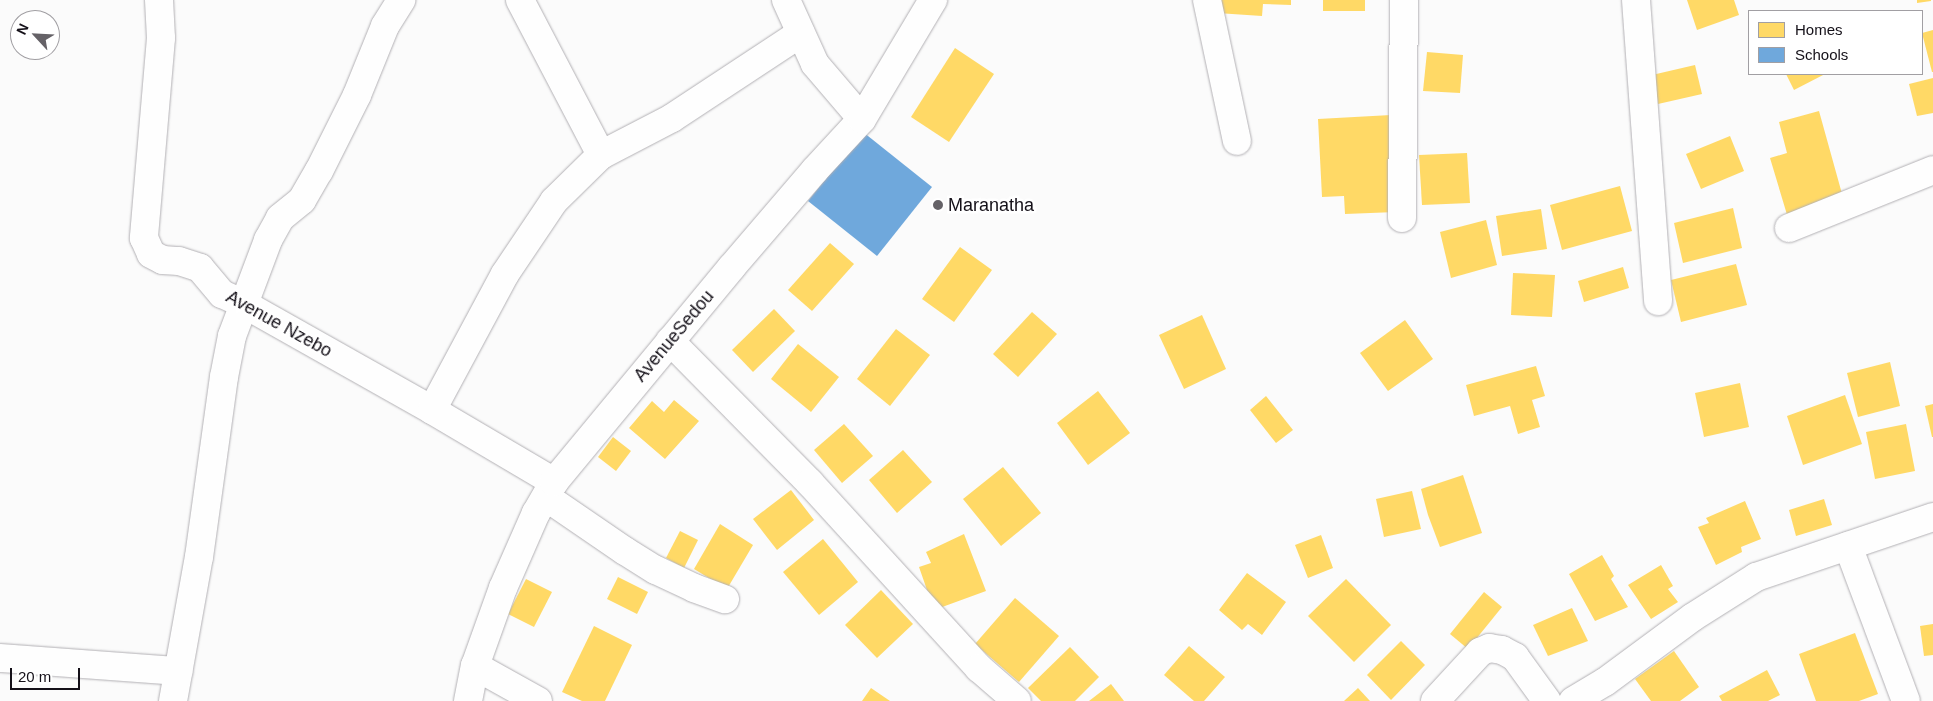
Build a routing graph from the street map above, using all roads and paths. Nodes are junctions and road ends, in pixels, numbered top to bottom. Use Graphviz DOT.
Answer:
graph roads {
  1 [pos="159,0"];
  2 [pos="402,0"];
  3 [pos="520,0"];
  4 [pos="786,0"];
  5 [pos="933,0"];
  6 [pos="1207,0"];
  7 [pos="1404,0"];
  8 [pos="1636,0"];
  9 [pos="801,33"];
  10 [pos="862,119"];
  11 [pos="1237,142"];
  12 [pos="601,155"];
  13 [pos="1933,170"];
  14 [pos="1402,218"];
  15 [pos="1789,228"];
  16 [pos="1658,301"];
  17 [pos="244,304"];
  18 [pos="670,340"];
  19 [pos="432,410"];
  20 [pos="550,489"];
  21 [pos="1933,518"];
  22 [pos="1848,546"];
  23 [pos="726,599"];
  24 [pos="0,658"];
  25 [pos="475,666"];
  26 [pos="179,671"];
  27 [pos="173,701"];
  28 [pos="468,701"];
  29 [pos="538,701"];
  30 [pos="1017,701"];
  31 [pos="1435,701"];
  32 [pos="1547,701"];
  33 [pos="1573,701"];
  34 [pos="1906,701"];
  1 -- 17 [label="street, Avenue Nzebo"];
  2 -- 17 [label="street"];
  3 -- 12 [label="street"];
  4 -- 9 [label="street"];
  5 -- 10 [label="street, AvenueSedou"];
  6 -- 11 [label="street"];
  7 -- 14 [label="street"];
  8 -- 16 [label="street"];
  9 -- 10 [label="street"];
  9 -- 12 [label="street"];
  10 -- 18 [label="street, AvenueSedou"];
  12 -- 19 [label="street"];
  13 -- 15 [label="street"];
  17 -- 19 [label="street, Avenue Nzebo"];
  17 -- 26 [label="street"];
  18 -- 20 [label="street, AvenueSedou"];
  18 -- 30 [label="street"];
  19 -- 20 [label="street, Avenue Nzebo"];
  20 -- 23 [label="street, Avenue Nzebo"];
  20 -- 25 [label="street, AvenueSedou"];
  21 -- 22 [label="street"];
  22 -- 33 [label="street"];
  22 -- 34 [label="street"];
  24 -- 26 [label="street"];
  25 -- 28 [label="street, AvenueSedou"];
  25 -- 29 [label="street"];
  26 -- 27 [label="street"];
  31 -- 32 [label="street"];
}
